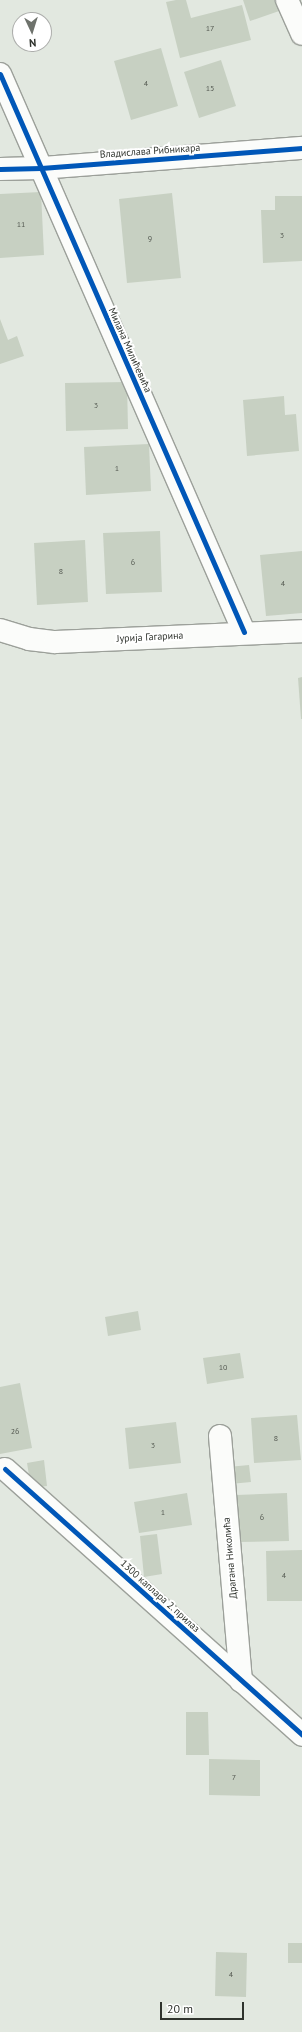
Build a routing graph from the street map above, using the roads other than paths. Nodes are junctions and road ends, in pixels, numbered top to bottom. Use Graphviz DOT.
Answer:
graph roads {
  1 [pos="287,0"];
  2 [pos="302,34"];
  3 [pos="0,74"];
  4 [pos="302,148"];
  5 [pos="41,168"];
  6 [pos="0,169"];
  7 [pos="0,630"];
  8 [pos="302,631"];
  9 [pos="244,632"];
  10 [pos="220,1436"];
  11 [pos="5,1469"];
  12 [pos="241,1680"];
  13 [pos="302,1735"];
  1 -- 2 [label="street"];
  3 -- 5 [label="street, Милана Милићевића"];
  4 -- 5 [label="street, Владислава Рибникара"];
  5 -- 6 [label="street, Владислава Рибникара"];
  5 -- 9 [label="street, Милана Милићевића"];
  7 -- 9 [label="street, Јурија Гагарина"];
  8 -- 9 [label="street, Јурија Гагарина"];
  10 -- 12 [label="street, Драгана Николића"];
  11 -- 12 [label="street, 1300 каплара 2. прилаз"];
  12 -- 13 [label="street, 1300 каплара 2. прилаз"];
}
